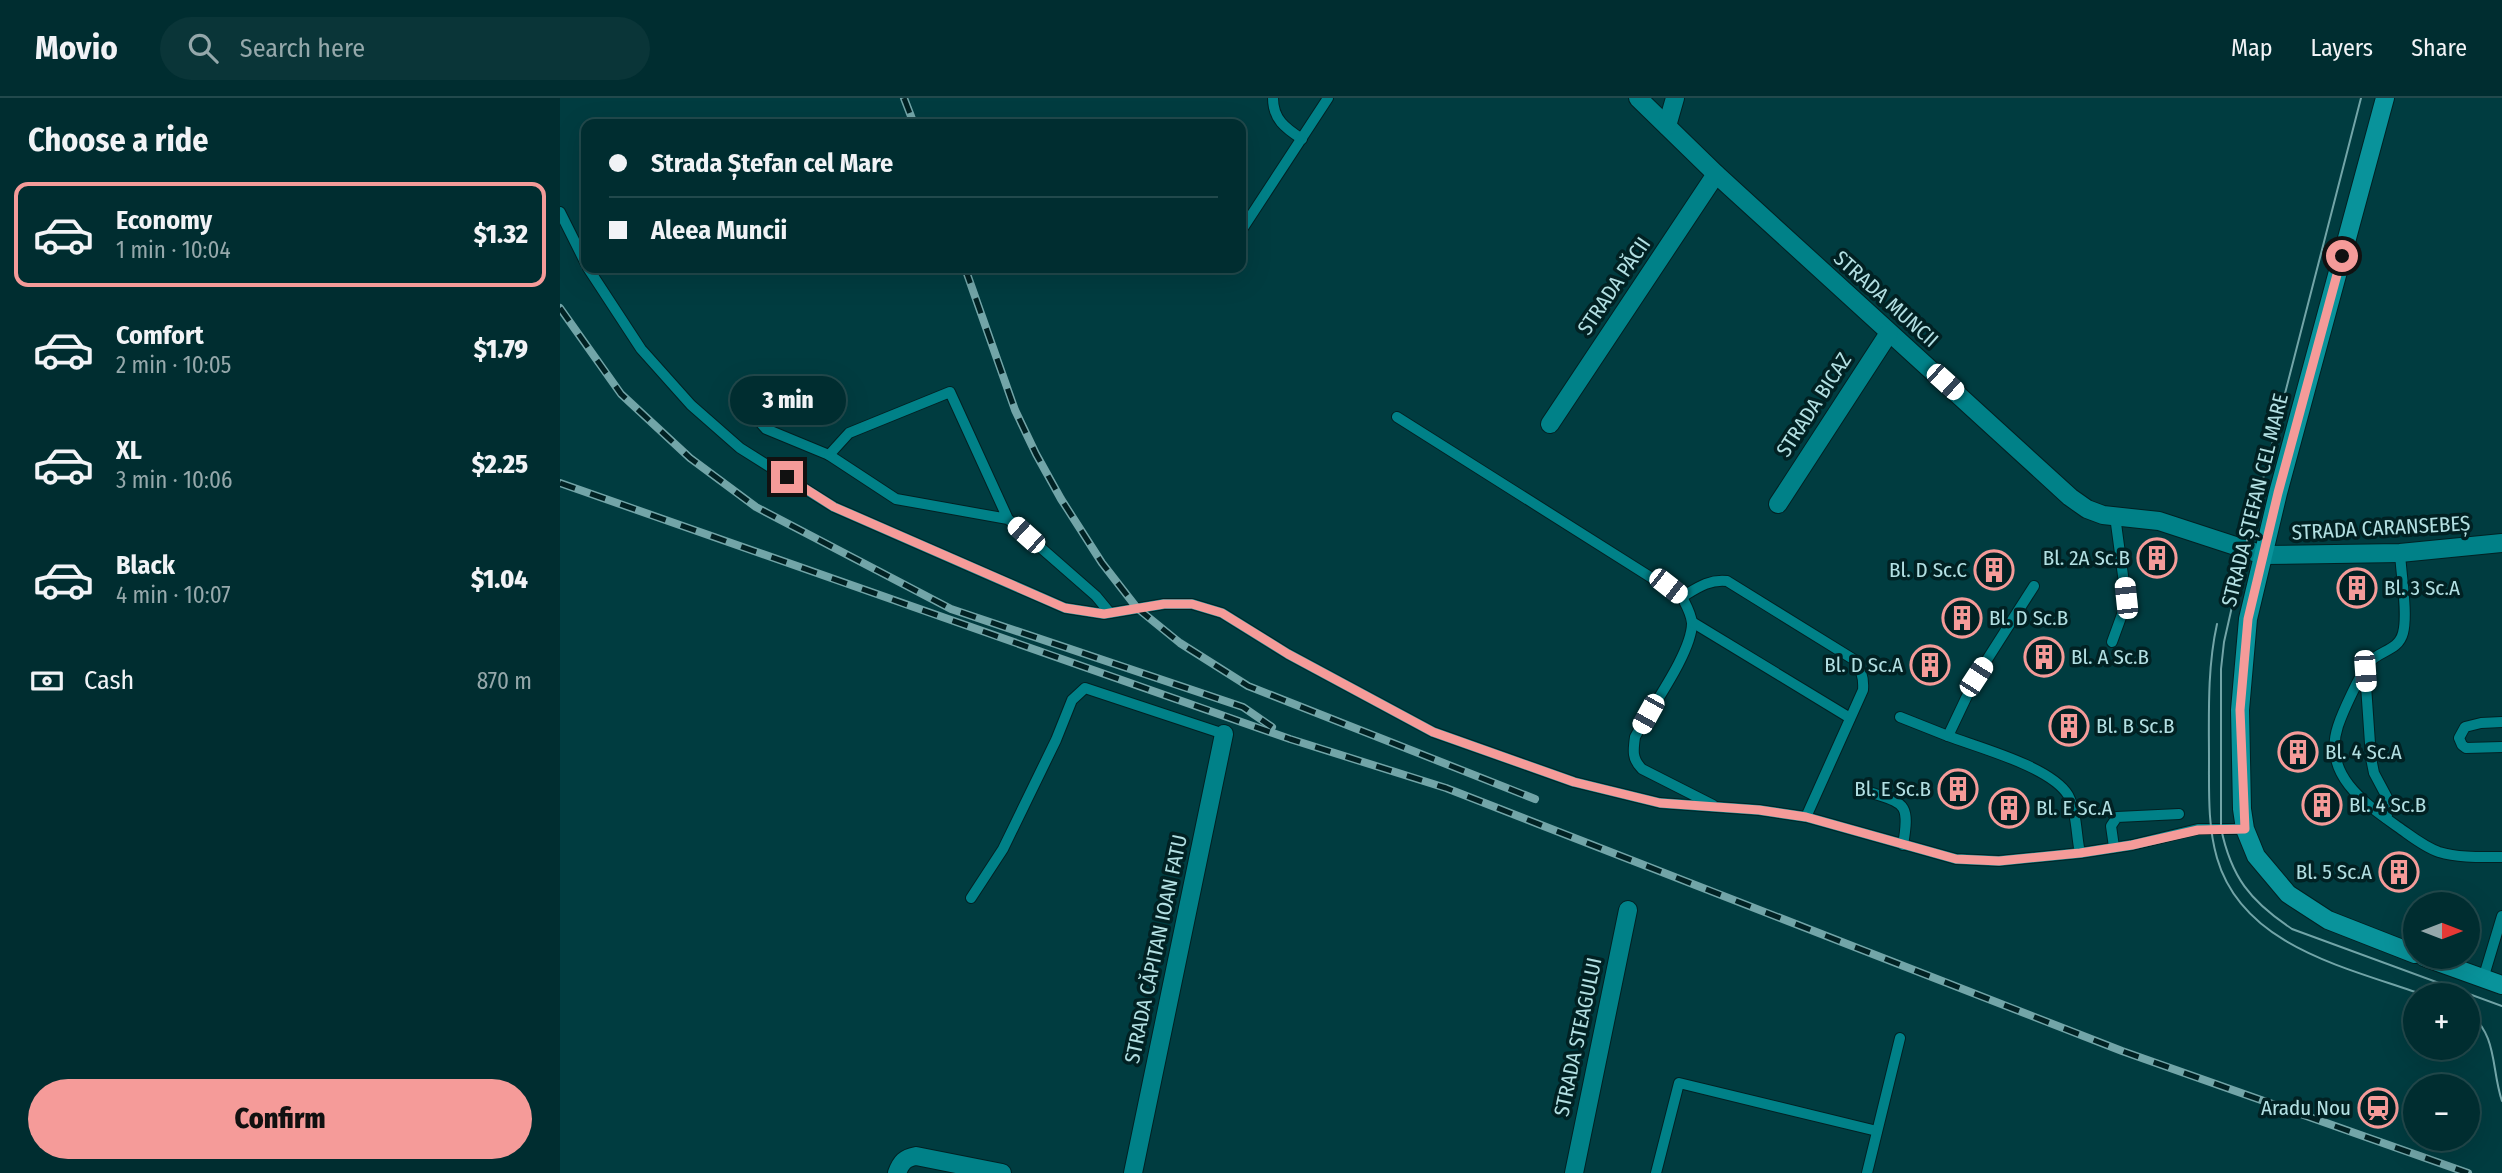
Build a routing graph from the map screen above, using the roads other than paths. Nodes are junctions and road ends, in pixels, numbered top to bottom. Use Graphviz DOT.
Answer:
graph roads {
  1 [pos="1273,98"];
  2 [pos="1328,98"];
  3 [pos="1638,98"];
  4 [pos="1675,98"];
  5 [pos="2385,98"];
  6 [pos="1667,127"];
  7 [pos="1301,139"];
  8 [pos="1716,174"];
  9 [pos="560,212"];
  10 [pos="1246,223"];
  11 [pos="581,254"];
  12 [pos="592,273"];
  13 [pos="1889,333"];
  14 [pos="740,399"];
  15 [pos="1397,417"];
  16 [pos="1550,424"];
  17 [pos="829,455"];
  18 [pos="1778,504"];
  19 [pos="2115,516"];
  20 [pos="1008,519"];
  21 [pos="2502,543"];
  22 [pos="2400,553"];
  23 [pos="2263,555"];
  24 [pos="2034,586"];
  25 [pos="1682,597"];
  26 [pos="1110,613"];
  27 [pos="1692,622"];
  28 [pos="2112,642"];
  29 [pos="2365,671"];
  30 [pos="1850,718"];
  31 [pos="1900,718"];
  32 [pos="2502,722"];
  33 [pos="1224,734"];
  34 [pos="1948,736"];
  35 [pos="2502,747"];
  36 [pos="1863,790"];
  37 [pos="1717,807"];
  38 [pos="2179,814"];
  39 [pos="1806,817"];
  40 [pos="2386,818"];
  41 [pos="2245,829"];
  42 [pos="1903,845"];
  43 [pos="2114,847"];
  44 [pos="2080,853"];
  45 [pos="2502,857"];
  46 [pos="971,898"];
  47 [pos="1628,910"];
  48 [pos="2502,916"];
  49 [pos="2403,949"];
  50 [pos="2459,970"];
  51 [pos="2483,979"];
  52 [pos="2502,985"];
  53 [pos="1900,1038"];
  54 [pos="1877,1132"];
  55 [pos="902,1166"];
  56 [pos="1002,1173"];
  57 [pos="1133,1173"];
  58 [pos="1574,1173"];
  59 [pos="1656,1173"];
  60 [pos="1867,1173"];
  1 -- 7 [label="lane"];
  2 -- 7 [label="lane"];
  3 -- 6 [label="street, STRADA MUNCII"];
  4 -- 6 [label="street"];
  5 -- 23 [label="main road, STRADA ȘTEFAN CEL MARE"];
  6 -- 8 [label="street, STRADA MUNCII"];
  7 -- 10 [label="lane"];
  8 -- 13 [label="street, STRADA MUNCII"];
  8 -- 16 [label="street, STRADA PĂCII"];
  9 -- 11 [label="lane"];
  12 -- 26 [label="lane"];
  13 -- 18 [label="street, STRADA BICAZ"];
  13 -- 19 [label="street, STRADA MUNCII"];
  14 -- 17 [label="lane"];
  15 -- 25 [label="lane"];
  17 -- 20 [label="lane"];
  17 -- 20 [label="lane"];
  19 -- 23 [label="street, STRADA MUNCII"];
  19 -- 28 [label="lane"];
  20 -- 26 [label="lane"];
  21 -- 22 [label="street, STRADA CARANSEBEȘ"];
  22 -- 23 [label="street, STRADA CARANSEBEȘ"];
  22 -- 29 [label="lane"];
  23 -- 41 [label="main road, STRADA ȘTEFAN CEL MARE"];
  24 -- 34 [label="lane"];
  25 -- 27 [label="lane"];
  25 -- 30 [label="lane"];
  26 -- 37 [label="lane"];
  27 -- 30 [label="lane"];
  27 -- 37 [label="lane"];
  29 -- 40 [label="lane"];
  29 -- 40 [label="lane"];
  30 -- 39 [label="lane"];
  31 -- 34 [label="lane"];
  32 -- 35 [label="lane"];
  33 -- 46 [label="lane"];
  33 -- 57 [label="street, STRADA CĂPITAN IOAN FATU"];
  34 -- 44 [label="lane"];
  36 -- 42 [label="lane"];
  37 -- 39 [label="lane"];
  38 -- 43 [label="lane"];
  39 -- 42 [label="lane"];
  40 -- 45 [label="lane"];
  41 -- 43 [label="lane"];
  41 -- 49 [label="main road, STRADA ȘTEFAN CEL MARE"];
  42 -- 44 [label="lane"];
  43 -- 44 [label="lane"];
  47 -- 58 [label="street, STRADA STEAGULUI"];
  48 -- 51 [label="lane"];
  50 -- 51 [label="main road"];
  51 -- 52 [label="main road"];
  53 -- 54 [label="lane"];
  54 -- 59 [label="lane"];
  54 -- 60 [label="lane"];
  55 -- 56 [label="street"];
}
